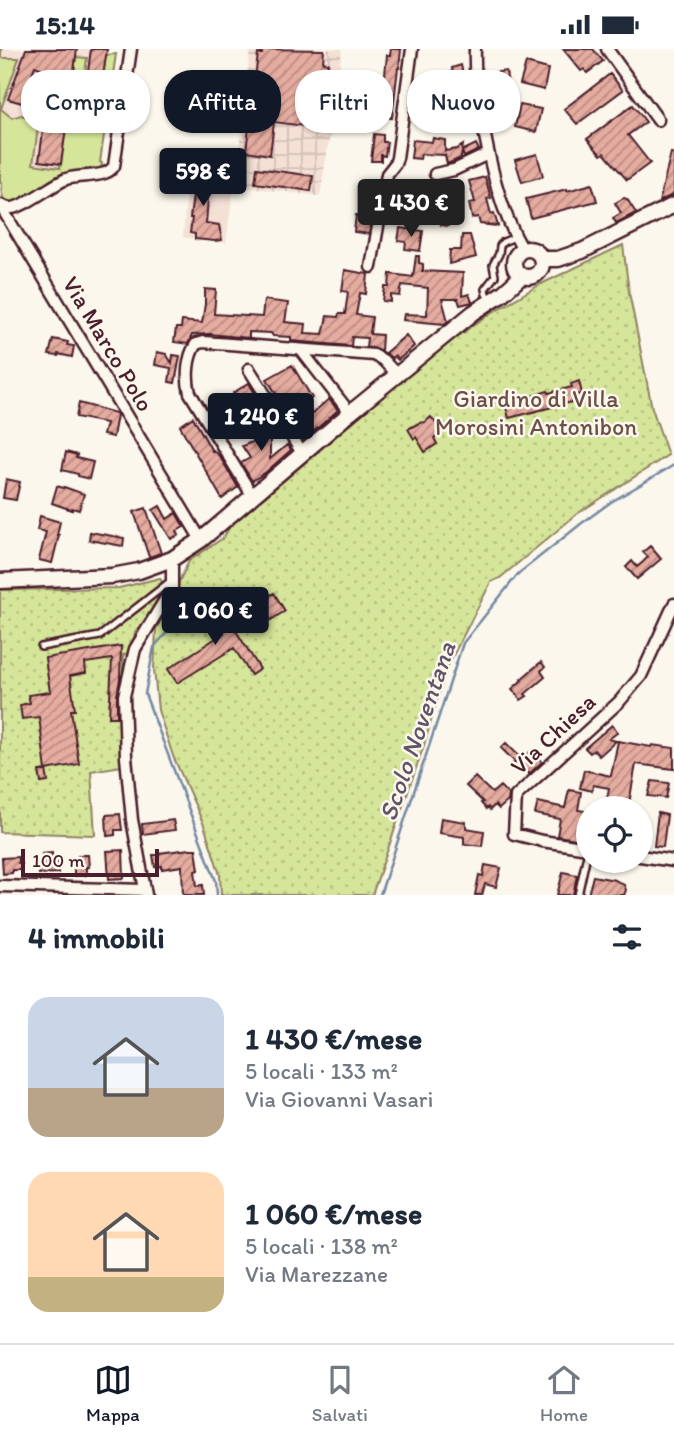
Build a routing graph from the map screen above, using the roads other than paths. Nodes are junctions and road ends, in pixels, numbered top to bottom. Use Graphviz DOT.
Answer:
graph roads {
  1 [pos="131,49"];
  2 [pos="412,49"];
  3 [pos="475,49"];
  4 [pos="607,49"];
  5 [pos="658,120"];
  6 [pos="488,154"];
  7 [pos="435,174"];
  8 [pos="0,205"];
  9 [pos="674,205"];
  10 [pos="515,237"];
  11 [pos="523,250"];
  12 [pos="542,259"];
  13 [pos="371,267"];
  14 [pos="523,277"];
  15 [pos="493,300"];
  16 [pos="301,350"];
  17 [pos="248,369"];
  18 [pos="397,375"];
  19 [pos="349,413"];
  20 [pos="302,453"];
  21 [pos="248,489"];
  22 [pos="201,540"];
  23 [pos="172,559"];
  24 [pos="172,580"];
  25 [pos="0,581"];
  26 [pos="674,604"];
  27 [pos="41,647"];
  28 [pos="576,847"];
  29 [pos="653,858"];
  30 [pos="674,861"];
  31 [pos="583,873"];
  32 [pos="0,886"];
  33 [pos="145,892"];
  34 [pos="578,895"];
  1 -- 8 [label="street"];
  2 -- 13 [label="street"];
  3 -- 6 [label="street"];
  4 -- 5 [label="street"];
  6 -- 7 [label="street"];
  6 -- 10 [label="street"];
  8 -- 22 [label="street, Via Marco Polo"];
  9 -- 12 [label="street"];
  10 -- 11 [label="street"];
  10 -- 15 [label="lane"];
  11 -- 12 [label="street"];
  11 -- 14 [label="street"];
  12 -- 14 [label="street"];
  14 -- 15 [label="street"];
  15 -- 18 [label="street"];
  16 -- 18 [label="street"];
  16 -- 19 [label="street"];
  16 -- 21 [label="street"];
  17 -- 20 [label="street"];
  18 -- 19 [label="street"];
  19 -- 20 [label="street"];
  20 -- 21 [label="street"];
  21 -- 22 [label="street"];
  22 -- 23 [label="street"];
  23 -- 24 [label="street"];
  23 -- 25 [label="street"];
  24 -- 27 [label="lane"];
  24 -- 33 [label="street"];
  26 -- 28 [label="street, Via Chiesa"];
  29 -- 30 [label="street"];
  31 -- 34 [label="lane"];
  32 -- 33 [label="street"];
}
